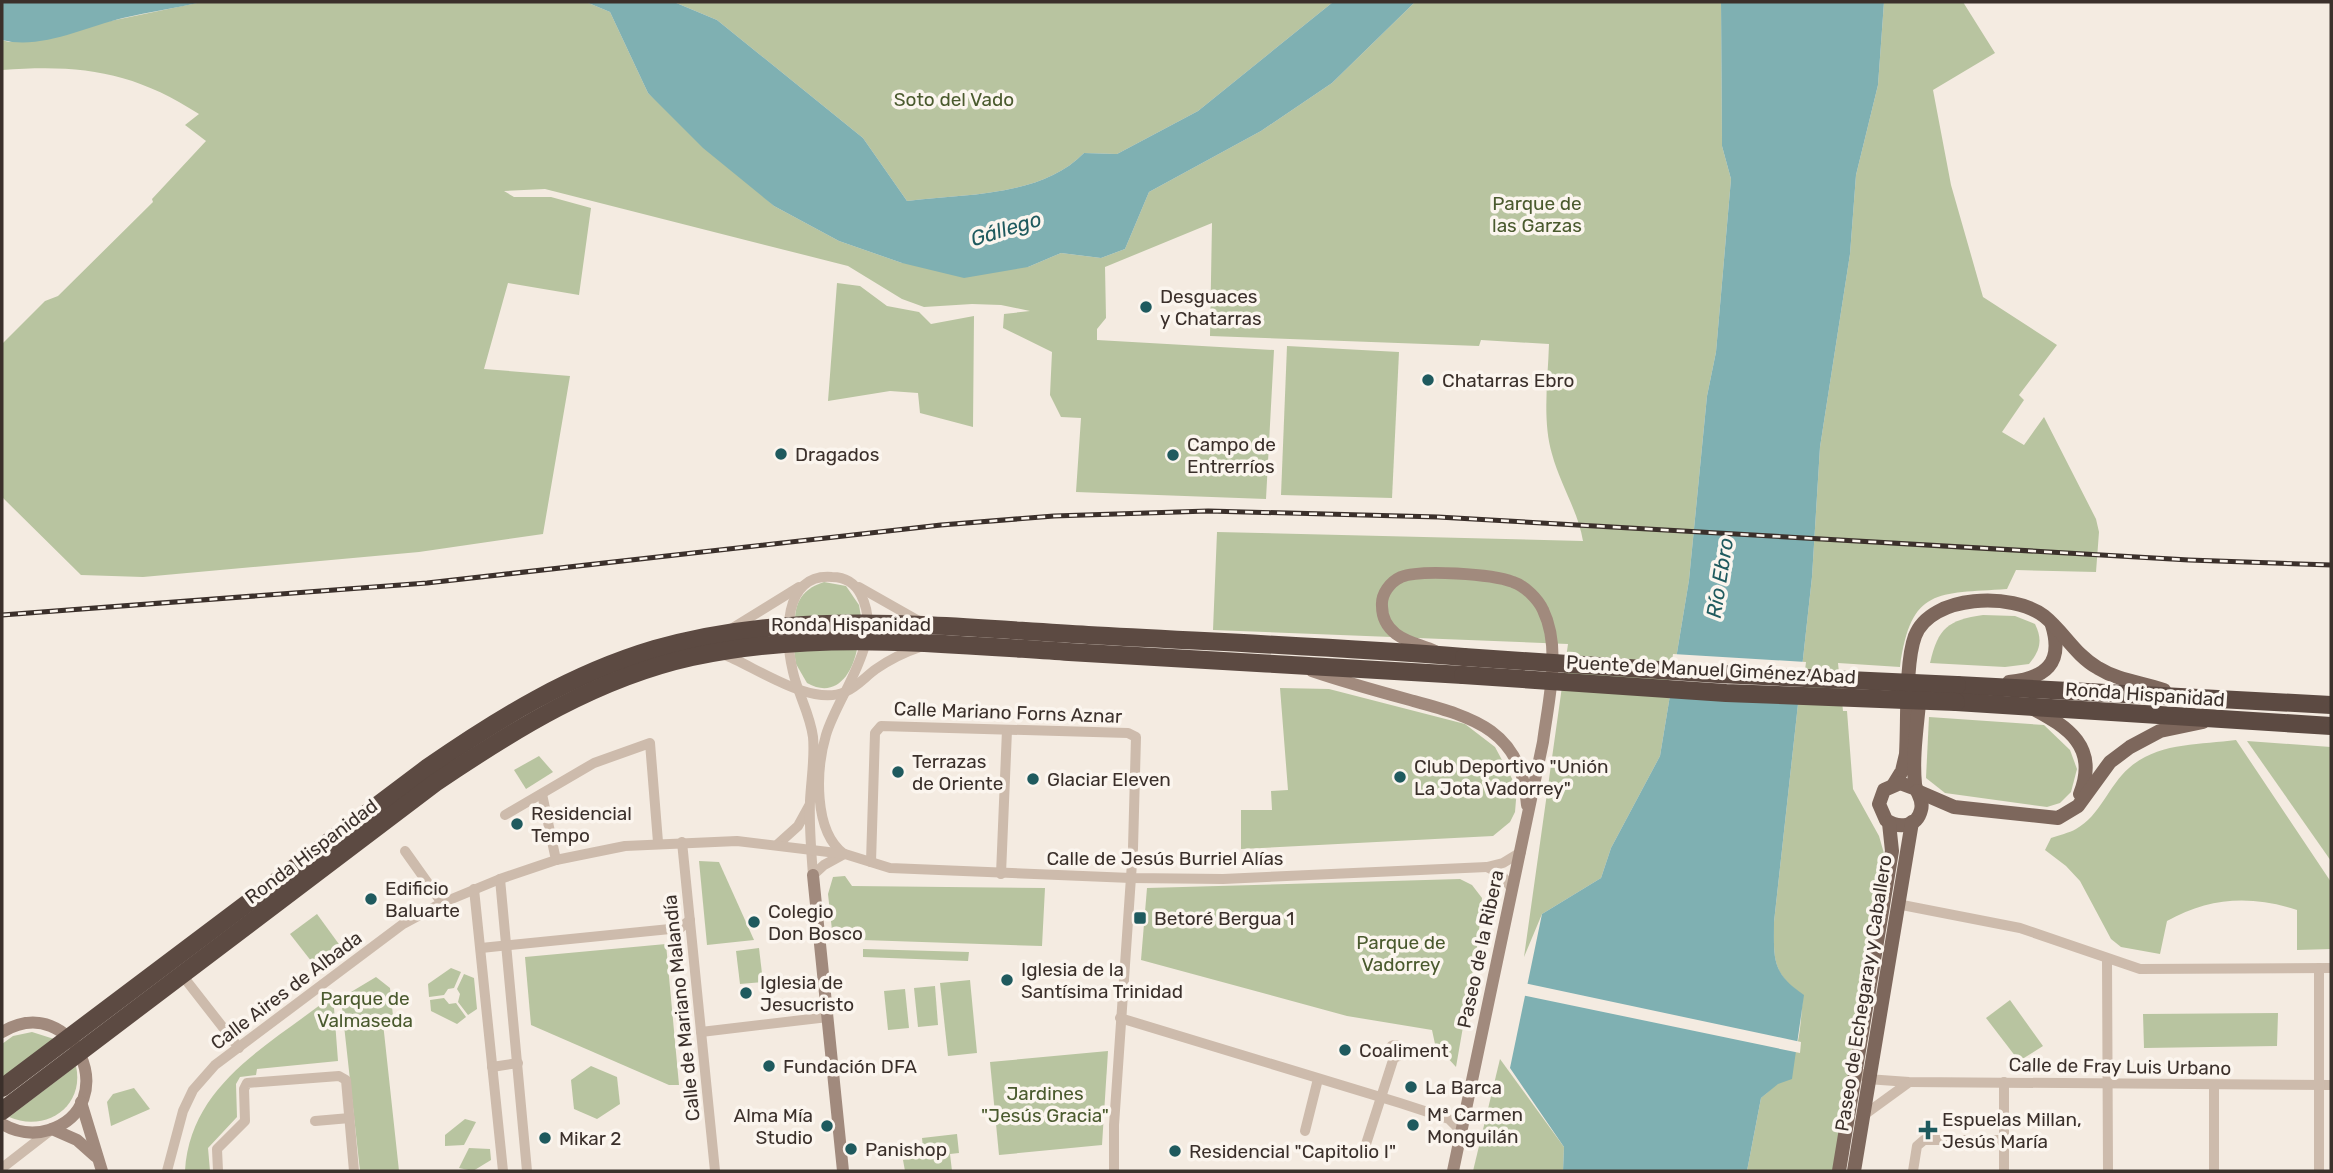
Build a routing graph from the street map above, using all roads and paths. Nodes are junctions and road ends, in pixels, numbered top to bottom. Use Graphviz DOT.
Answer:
graph roads {
  1 [pos="803,585"];
  2 [pos="855,585"];
  3 [pos="1959,604"];
  4 [pos="866,623"];
  5 [pos="2052,624"];
  6 [pos="929,625"];
  7 [pos="726,632"];
  8 [pos="789,634"];
  9 [pos="864,642"];
  10 [pos="927,644"];
  11 [pos="719,653"];
  12 [pos="1445,655"];
  13 [pos="1295,665"];
  14 [pos="1464,666"];
  15 [pos="1980,686"];
  16 [pos="799,691"];
  17 [pos="847,692"];
  18 [pos="1956,693"];
  19 [pos="2170,696"];
  20 [pos="2331,705"];
  21 [pos="2031,707"];
  22 [pos="2217,720"];
  23 [pos="2331,726"];
  24 [pos="1007,730"];
  25 [pos="1894,784"];
  26 [pos="1916,790"];
  27 [pos="542,794"];
  28 [pos="810,803"];
  29 [pos="1954,807"];
  30 [pos="505,815"];
  31 [pos="1528,816"];
  32 [pos="2046,817"];
  33 [pos="1914,821"];
  34 [pos="1889,823"];
  35 [pos="659,842"];
  36 [pos="682,842"];
  37 [pos="778,844"];
  38 [pos="811,849"];
  39 [pos="405,851"];
  40 [pos="1521,852"];
  41 [pos="845,854"];
  42 [pos="556,860"];
  43 [pos="871,862"];
  44 [pos="1487,867"];
  45 [pos="1001,874"];
  46 [pos="813,875"];
  47 [pos="1131,877"];
  48 [pos="500,879"];
  49 [pos="474,889"];
  50 [pos="1512,889"];
  51 [pos="442,903"];
  52 [pos="1897,904"];
  53 [pos="690,920"];
  54 [pos="506,946"];
  55 [pos="481,948"];
  56 [pos="2107,959"];
  57 [pos="2319,968"];
  58 [pos="2331,968"];
  59 [pos="182,975"];
  60 [pos="828,1017"];
  61 [pos="1120,1018"];
  62 [pos="3,1030"];
  63 [pos="701,1032"];
  64 [pos="69,1038"];
  65 [pos="239,1048"];
  66 [pos="80,1053"];
  67 [pos="1394,1057"];
  68 [pos="518,1063"];
  69 [pos="492,1067"];
  70 [pos="1856,1069"];
  71 [pos="1318,1079"];
  72 [pos="1869,1079"];
  73 [pos="1909,1082"];
  74 [pos="2004,1082"];
  75 [pos="2108,1084"];
  76 [pos="2214,1085"];
  77 [pos="2319,1085"];
  78 [pos="2331,1085"];
  79 [pos="2,1088"];
  80 [pos="1381,1098"];
  81 [pos="81,1102"];
  82 [pos="2,1111"];
  83 [pos="1465,1113"];
  84 [pos="1863,1115"];
  85 [pos="350,1118"];
  86 [pos="1449,1119"];
  87 [pos="315,1121"];
  88 [pos="2,1124"];
  89 [pos="51,1129"];
  90 [pos="1305,1131"];
  91 [pos="1461,1131"];
  92 [pos="2004,1140"];
  93 [pos="1366,1144"];
  94 [pos="96,1157"];
  95 [pos="2,1167"];
  96 [pos="102,1171"];
  97 [pos="167,1171"];
  98 [pos="218,1171"];
  99 [pos="354,1171"];
  100 [pos="502,1171"];
  101 [pos="527,1171"];
  102 [pos="715,1171"];
  103 [pos="843,1171"];
  104 [pos="1114,1171"];
  105 [pos="1453,1171"];
  106 [pos="1839,1171"];
  107 [pos="1854,1171"];
  108 [pos="1913,1171"];
  109 [pos="2004,1171"];
  110 [pos="2108,1171"];
  111 [pos="2214,1171"];
  112 [pos="2319,1171"];
  1 -- 2 [label="street"];
  1 -- 7 [label="street"];
  1 -- 8 [label="street"];
  2 -- 4 [label="street"];
  2 -- 6 [label="street"];
  3 -- 5 [label="main road"];
  3 -- 25 [label="main road"];
  3 -- 26 [label="main road"];
  4 -- 6 [label="highway, Ronda Hispanidad"];
  4 -- 8 [label="highway, Ronda Hispanidad"];
  4 -- 9 [label="street"];
  5 -- 15 [label="main road"];
  5 -- 19 [label="main road"];
  6 -- 12 [label="highway, Ronda Hispanidad"];
  7 -- 8 [label="highway, Ronda Hispanidad"];
  7 -- 64 [label="highway, Ronda Hispanidad"];
  8 -- 9 [label="highway, Ronda Hispanidad"];
  8 -- 11 [label="highway, Ronda Hispanidad"];
  8 -- 16 [label="street"];
  9 -- 10 [label="highway, Ronda Hispanidad"];
  9 -- 17 [label="street"];
  10 -- 13 [label="highway, Ronda Hispanidad"];
  10 -- 17 [label="street"];
  11 -- 16 [label="street"];
  11 -- 59 [label="highway, Ronda Hispanidad"];
  12 -- 14 [label="highway, Ronda Hispanidad"];
  12 -- 31 [label="main road, Paseo de la Ribera"];
  13 -- 14 [label="highway, Ronda Hispanidad"];
  13 -- 31 [label="main road"];
  14 -- 18 [label="highway, Puente de Manuel Giménez Abad, bridge"];
  15 -- 18 [label="highway, Ronda Hispanidad"];
  15 -- 19 [label="highway, Ronda Hispanidad"];
  16 -- 17 [label="street"];
  16 -- 28 [label="street"];
  17 -- 41 [label="street"];
  18 -- 21 [label="highway, Ronda Hispanidad"];
  19 -- 20 [label="highway, Ronda Hispanidad"];
  21 -- 22 [label="highway, Ronda Hispanidad"];
  21 -- 32 [label="main road"];
  22 -- 23 [label="highway, Ronda Hispanidad"];
  22 -- 32 [label="main road"];
  24 -- 43 [label="street, Calle Mariano Forns Aznar"];
  24 -- 45 [label="street"];
  24 -- 47 [label="street, Calle Mariano Forns Aznar"];
  25 -- 26 [label="main road"];
  25 -- 34 [label="main road"];
  26 -- 29 [label="main road"];
  26 -- 33 [label="main road"];
  27 -- 30 [label="street"];
  27 -- 35 [label="street"];
  27 -- 42 [label="street"];
  28 -- 37 [label="street"];
  28 -- 38 [label="street"];
  29 -- 32 [label="main road"];
  29 -- 33 [label="main road"];
  31 -- 40 [label="main road, Paseo de la Ribera"];
  33 -- 34 [label="main road"];
  33 -- 52 [label="main road, Paseo de Echegaray y Caballero"];
  34 -- 70 [label="main road, Paseo de Echegaray y Caballero"];
  35 -- 36 [label="street, Calle Aires de Albada"];
  35 -- 42 [label="street, Calle Aires de Albada"];
  36 -- 37 [label="street, Calle Aires de Albada"];
  36 -- 53 [label="street, Calle de Mariano Malandía"];
  37 -- 38 [label="street, Calle Aires de Albada"];
  38 -- 41 [label="street, Calle Aires de Albada"];
  38 -- 46 [label="street"];
  39 -- 51 [label="street"];
  40 -- 44 [label="street, Calle de Jesús Burriel Alías"];
  40 -- 50 [label="main road, Paseo de la Ribera"];
  41 -- 43 [label="street, Calle de Jesús Burriel Alías"];
  41 -- 46 [label="street"];
  42 -- 48 [label="street, Calle Aires de Albada"];
  43 -- 45 [label="street, Calle de Jesús Burriel Alías"];
  44 -- 47 [label="street, Calle de Jesús Burriel Alías"];
  44 -- 50 [label="street"];
  45 -- 47 [label="street, Calle de Jesús Burriel Alías"];
  46 -- 60 [label="main road"];
  47 -- 61 [label="street"];
  48 -- 49 [label="street, Calle Aires de Albada"];
  48 -- 54 [label="street"];
  49 -- 51 [label="street, Calle Aires de Albada"];
  49 -- 55 [label="street"];
  50 -- 83 [label="main road, Paseo de la Ribera"];
  51 -- 65 [label="street, Calle Aires de Albada"];
  52 -- 56 [label="street"];
  52 -- 72 [label="main road, Paseo de Echegaray y Caballero"];
  53 -- 54 [label="street"];
  53 -- 63 [label="street, Calle de Mariano Malandía"];
  54 -- 55 [label="street"];
  54 -- 68 [label="street"];
  55 -- 69 [label="street"];
  56 -- 57 [label="street"];
  56 -- 75 [label="street"];
  57 -- 58 [label="street"];
  57 -- 77 [label="street"];
  59 -- 65 [label="street"];
  59 -- 66 [label="highway, Ronda Hispanidad"];
  60 -- 63 [label="street"];
  60 -- 103 [label="main road"];
  61 -- 71 [label="street"];
  61 -- 104 [label="street"];
  62 -- 64 [label="main road"];
  63 -- 102 [label="street, Calle de Mariano Malandía"];
  64 -- 66 [label="main road"];
  64 -- 79 [label="highway, Ronda Hispanidad"];
  65 -- 97 [label="street, Calle Aires de Albada"];
  66 -- 81 [label="main road"];
  66 -- 82 [label="highway, Ronda Hispanidad"];
  67 -- 80 [label="street"];
  68 -- 69 [label="street"];
  68 -- 101 [label="street"];
  69 -- 100 [label="street"];
  70 -- 72 [label="street"];
  70 -- 106 [label="main road, Paseo de Echegaray y Caballero"];
  71 -- 80 [label="street"];
  71 -- 90 [label="street"];
  72 -- 73 [label="street, Calle de Fray Luis Urbano"];
  72 -- 84 [label="main road, Paseo de Echegaray y Caballero"];
  73 -- 74 [label="street, Calle de Fray Luis Urbano"];
  73 -- 84 [label="street"];
  74 -- 75 [label="street, Calle de Fray Luis Urbano"];
  74 -- 92 [label="street"];
  75 -- 76 [label="street, Calle de Fray Luis Urbano"];
  75 -- 110 [label="street"];
  76 -- 77 [label="street, Calle de Fray Luis Urbano"];
  76 -- 111 [label="street"];
  77 -- 78 [label="street, Calle de Fray Luis Urbano"];
  77 -- 112 [label="street"];
  80 -- 86 [label="street"];
  80 -- 93 [label="street"];
  81 -- 89 [label="main road"];
  81 -- 94 [label="main road"];
  83 -- 86 [label="street"];
  83 -- 91 [label="main road, Paseo de la Ribera"];
  84 -- 107 [label="main road, Paseo de Echegaray y Caballero"];
  85 -- 87 [label="street"];
  85 -- 98 [label="street"];
  85 -- 99 [label="street"];
  86 -- 91 [label="street"];
  88 -- 89 [label="main road"];
  89 -- 94 [label="main road"];
  89 -- 95 [label="street"];
  91 -- 105 [label="main road, Paseo de la Ribera"];
  92 -- 108 [label="street"];
  92 -- 109 [label="street"];
  94 -- 96 [label="main road"];
}
